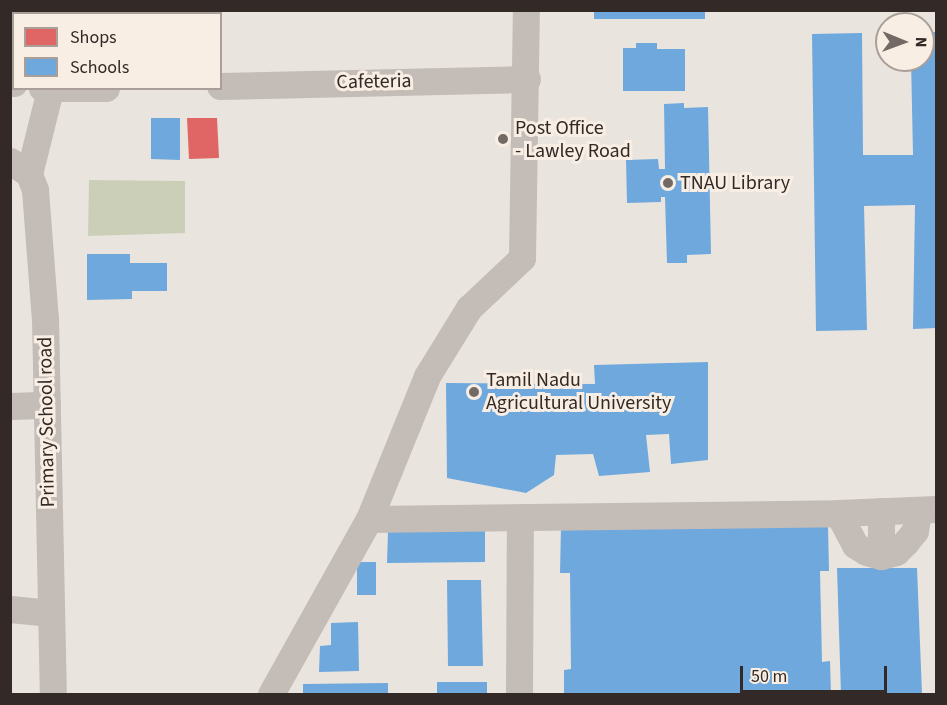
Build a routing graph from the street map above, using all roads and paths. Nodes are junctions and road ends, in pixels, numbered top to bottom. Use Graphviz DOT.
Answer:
graph roads {
  1 [pos="526,10"];
  2 [pos="527,79"];
  3 [pos="222,86"];
  4 [pos="46,90"];
  5 [pos="20,168"];
  6 [pos="47,405"];
  7 [pos="10,406"];
  8 [pos="927,510"];
  9 [pos="881,511"];
  10 [pos="838,513"];
  11 [pos="520,518"];
  12 [pos="369,519"];
  13 [pos="881,556"];
  14 [pos="10,609"];
  15 [pos="51,613"];
  16 [pos="53,694"];
  17 [pos="271,694"];
  18 [pos="519,694"];
  1 -- 2 [label="street"];
  2 -- 3 [label="street, Cafeteria"];
  2 -- 12 [label="street"];
  4 -- 5 [label="street"];
  5 -- 6 [label="street, Primary School road"];
  6 -- 7 [label="street"];
  6 -- 15 [label="street, Primary School road"];
  8 -- 9 [label="street"];
  8 -- 13 [label="street"];
  9 -- 10 [label="street"];
  9 -- 13 [label="street"];
  10 -- 11 [label="street"];
  10 -- 13 [label="street"];
  11 -- 12 [label="street"];
  11 -- 18 [label="street"];
  12 -- 17 [label="street"];
  14 -- 15 [label="street"];
  15 -- 16 [label="street, Primary School road"];
}
